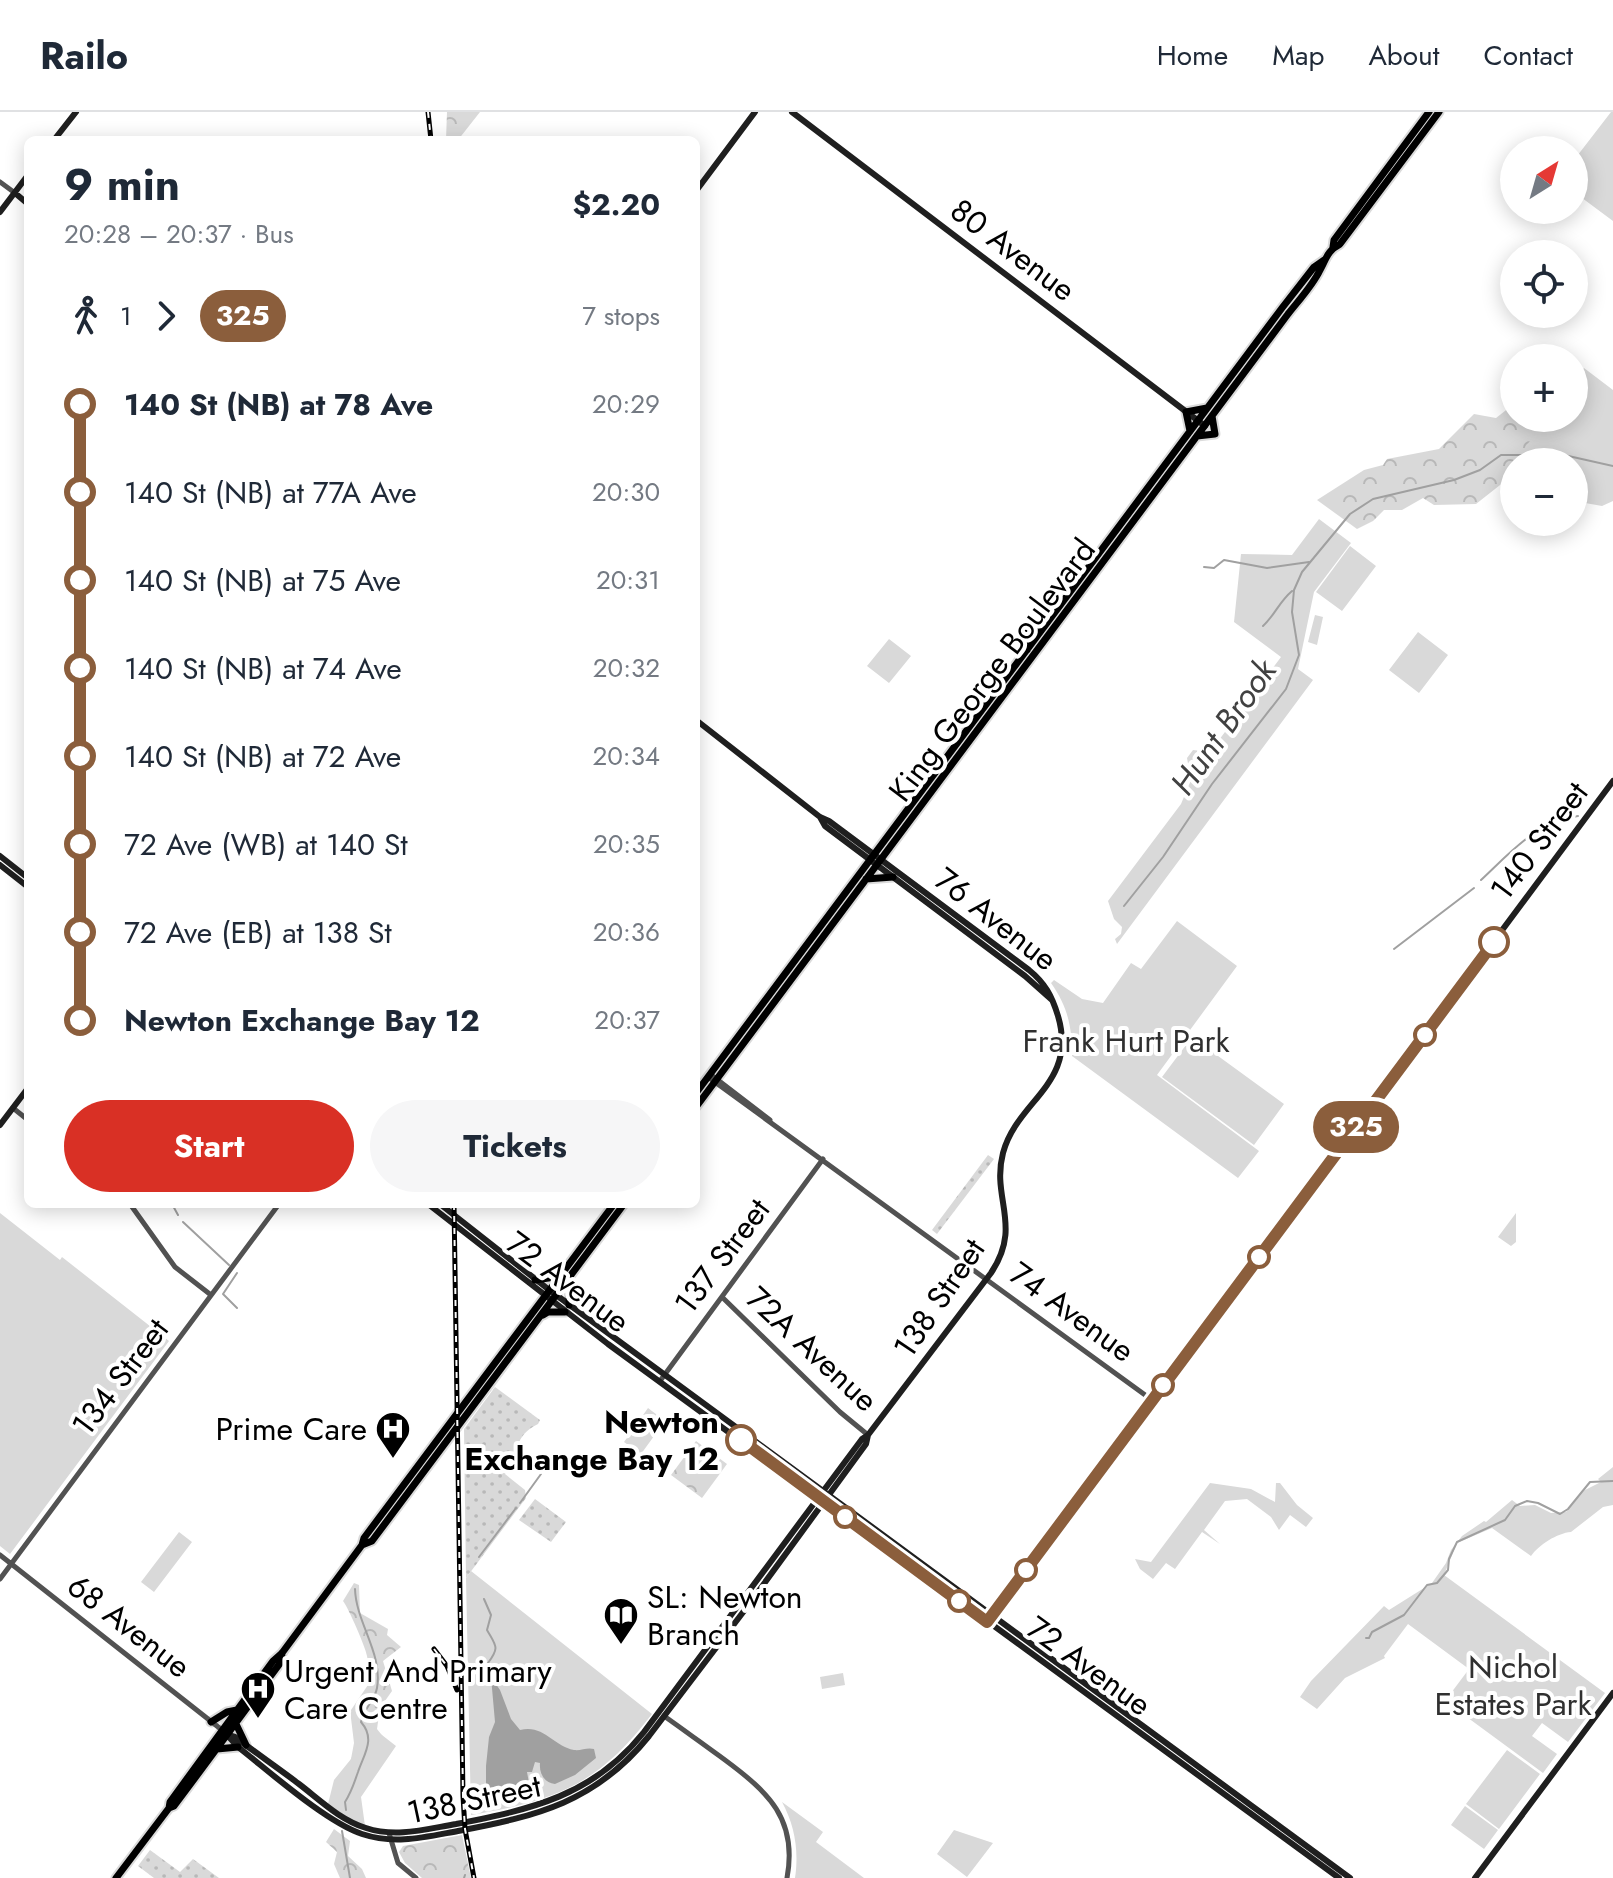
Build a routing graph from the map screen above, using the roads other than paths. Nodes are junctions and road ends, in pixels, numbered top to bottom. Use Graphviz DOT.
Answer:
graph roads {
  1 [pos="76,112"];
  2 [pos="755,112"];
  3 [pos="792,112"];
  4 [pos="1429,112"];
  5 [pos="1439,112"];
  6 [pos="57,136"];
  7 [pos="24,181"];
  8 [pos="0,182"];
  9 [pos="700,186"];
  10 [pos="15,193"];
  11 [pos="24,201"];
  12 [pos="0,212"];
  13 [pos="1333,247"];
  14 [pos="1324,260"];
  15 [pos="1208,408"];
  16 [pos="1186,412"];
  17 [pos="1212,416"];
  18 [pos="1202,423"];
  19 [pos="1194,434"];
  20 [pos="1045,625"];
  21 [pos="1027,650"];
  22 [pos="700,723"];
  23 [pos="1613,781"];
  24 [pos="0,856"];
  25 [pos="876,860"];
  26 [pos="0,865"];
  27 [pos="24,875"];
  28 [pos="893,877"];
  29 [pos="866,879"];
  30 [pos="24,884"];
  31 [pos="992,952"];
  32 [pos="1038,977"];
  33 [pos="1052,1000"];
  34 [pos="712,1078"];
  35 [pos="700,1089"];
  36 [pos="24,1093"];
  37 [pos="700,1100"];
  38 [pos="13,1108"];
  39 [pos="24,1117"];
  40 [pos="0,1125"];
  41 [pos="823,1159"];
  42 [pos="133,1208"];
  43 [pos="276,1208"];
  44 [pos="433,1208"];
  45 [pos="445,1208"];
  46 [pos="611,1208"];
  47 [pos="621,1208"];
  48 [pos="560,1273"];
  49 [pos="570,1277"];
  50 [pos="987,1279"];
  51 [pos="535,1280"];
  52 [pos="546,1292"];
  53 [pos="211,1295"];
  54 [pos="722,1297"];
  55 [pos="554,1299"];
  56 [pos="567,1308"];
  57 [pos="542,1317"];
  58 [pos="662,1378"];
  59 [pos="1152,1400"];
  60 [pos="444,1431"];
  61 [pos="868,1435"];
  62 [pos="444,1445"];
  63 [pos="824,1498"];
  64 [pos="362,1545"];
  65 [pos="0,1555"];
  66 [pos="11,1564"];
  67 [pos="0,1579"];
  68 [pos="992,1615"];
  69 [pos="987,1622"];
  70 [pos="282,1653"];
  71 [pos="1613,1693"];
  72 [pos="237,1710"];
  73 [pos="662,1714"];
  74 [pos="211,1722"];
  75 [pos="236,1724"];
  76 [pos="225,1733"];
  77 [pos="242,1746"];
  78 [pos="217,1749"];
  79 [pos="258,1763"];
  80 [pos="280,1769"];
  81 [pos="289,1785"];
  82 [pos="323,1802"];
  83 [pos="169,1808"];
  84 [pos="390,1837"];
  85 [pos="116,1878"];
  86 [pos="416,1878"];
  87 [pos="787,1878"];
  88 [pos="1339,1878"];
  89 [pos="1350,1878"];
  90 [pos="1475,1878"];
  1 -- 6 [label="main road"];
  2 -- 9 [label="main road"];
  3 -- 16 [label="main road, 80 Avenue"];
  4 -- 13 [label="main road, King George Boulevard"];
  5 -- 13 [label="main road, King George Boulevard"];
  7 -- 10 [label="main road"];
  8 -- 10 [label="street"];
  10 -- 11 [label="main road"];
  10 -- 12 [label="main road"];
  13 -- 14 [label="main road, King George Boulevard"];
  14 -- 15 [label="main road, King George Boulevard"];
  14 -- 17 [label="main road, King George Boulevard"];
  15 -- 16 [label="main road"];
  15 -- 18 [label="main road, King George Boulevard"];
  16 -- 18 [label="main road, 80 Avenue"];
  16 -- 19 [label="main road"];
  17 -- 18 [label="main road, King George Boulevard"];
  17 -- 19 [label="main road"];
  18 -- 19 [label="main road, King George Boulevard"];
  19 -- 20 [label="main road, King George Boulevard"];
  19 -- 25 [label="main road, King George Boulevard"];
  20 -- 21 [label="main road, King George Boulevard"];
  20 -- 21 [label="main road"];
  21 -- 25 [label="main road, King George Boulevard"];
  22 -- 25 [label="main road, 76 Avenue"];
  23 -- 59 [label="main road, 140 Street"];
  24 -- 27 [label="main road"];
  25 -- 28 [label="main road, 76 Avenue"];
  25 -- 29 [label="main road, King George Boulevard"];
  25 -- 32 [label="main road, 76 Avenue"];
  25 -- 34 [label="main road, King George Boulevard"];
  26 -- 30 [label="main road"];
  28 -- 29 [label="main road"];
  28 -- 31 [label="main road, 76 Avenue"];
  29 -- 34 [label="main road, King George Boulevard"];
  31 -- 32 [label="main road"];
  31 -- 33 [label="main road, 76 Avenue"];
  32 -- 33 [label="main road, 76 Avenue"];
  33 -- 50 [label="main road, 138 Street"];
  34 -- 35 [label="main road, King George Boulevard"];
  34 -- 37 [label="main road, King George Boulevard"];
  34 -- 41 [label="street, 74 Avenue"];
  36 -- 38 [label="main road"];
  38 -- 39 [label="street"];
  38 -- 40 [label="main road"];
  41 -- 50 [label="street, 74 Avenue"];
  41 -- 54 [label="street, 137 Street"];
  42 -- 53 [label="street"];
  43 -- 53 [label="street, 134 Street"];
  44 -- 52 [label="main road, 72 Avenue"];
  45 -- 51 [label="main road, 72 Avenue"];
  46 -- 48 [label="main road"];
  47 -- 49 [label="main road"];
  48 -- 51 [label="main road"];
  48 -- 52 [label="main road"];
  49 -- 55 [label="main road"];
  49 -- 56 [label="main road"];
  50 -- 59 [label="street, 74 Avenue"];
  50 -- 61 [label="main road, 138 Street"];
  51 -- 52 [label="main road, 72 Avenue"];
  52 -- 55 [label="main road, 72 Avenue"];
  52 -- 60 [label="main road"];
  53 -- 66 [label="street, 134 Street"];
  54 -- 58 [label="street, 137 Street"];
  54 -- 61 [label="street, 72A Avenue"];
  55 -- 56 [label="main road, 72 Avenue"];
  55 -- 57 [label="main road"];
  56 -- 57 [label="main road"];
  56 -- 58 [label="main road, 72 Avenue"];
  57 -- 62 [label="main road"];
  58 -- 63 [label="main road, 72 Avenue"];
  59 -- 68 [label="main road, 140 Street"];
  60 -- 62 [label="main road"];
  60 -- 64 [label="main road"];
  61 -- 63 [label="main road, 138 Street"];
  62 -- 64 [label="main road"];
  63 -- 68 [label="main road, 72 Avenue"];
  63 -- 69 [label="main road, 72 Avenue"];
  63 -- 73 [label="main road, 138 Street"];
  64 -- 70 [label="main road"];
  65 -- 66 [label="street, 68 Avenue"];
  66 -- 67 [label="street, 134 Street"];
  66 -- 74 [label="street, 68 Avenue"];
  68 -- 69 [label="main road, 140 Street"];
  68 -- 89 [label="main road, 72 Avenue"];
  69 -- 88 [label="main road, 72 Avenue"];
  70 -- 72 [label="main road"];
  70 -- 75 [label="main road"];
  71 -- 90 [label="main road"];
  72 -- 74 [label="main road"];
  72 -- 76 [label="main road"];
  73 -- 84 [label="main road, 138 Street"];
  73 -- 87 [label="street"];
  74 -- 76 [label="street, 68 Avenue"];
  75 -- 76 [label="main road"];
  75 -- 77 [label="main road"];
  76 -- 77 [label="main road, 68 Avenue"];
  76 -- 78 [label="main road"];
  76 -- 83 [label="main road"];
  77 -- 78 [label="main road"];
  77 -- 79 [label="main road, 68 Avenue"];
  77 -- 80 [label="main road, 68 Avenue"];
  78 -- 83 [label="main road"];
  79 -- 80 [label="main road"];
  79 -- 81 [label="main road, 68 Avenue"];
  80 -- 82 [label="main road, 68 Avenue"];
  81 -- 82 [label="main road"];
  81 -- 84 [label="main road, 68 Avenue"];
  82 -- 84 [label="main road, 68 Avenue"];
  83 -- 85 [label="main road"];
  84 -- 86 [label="street"];
}
